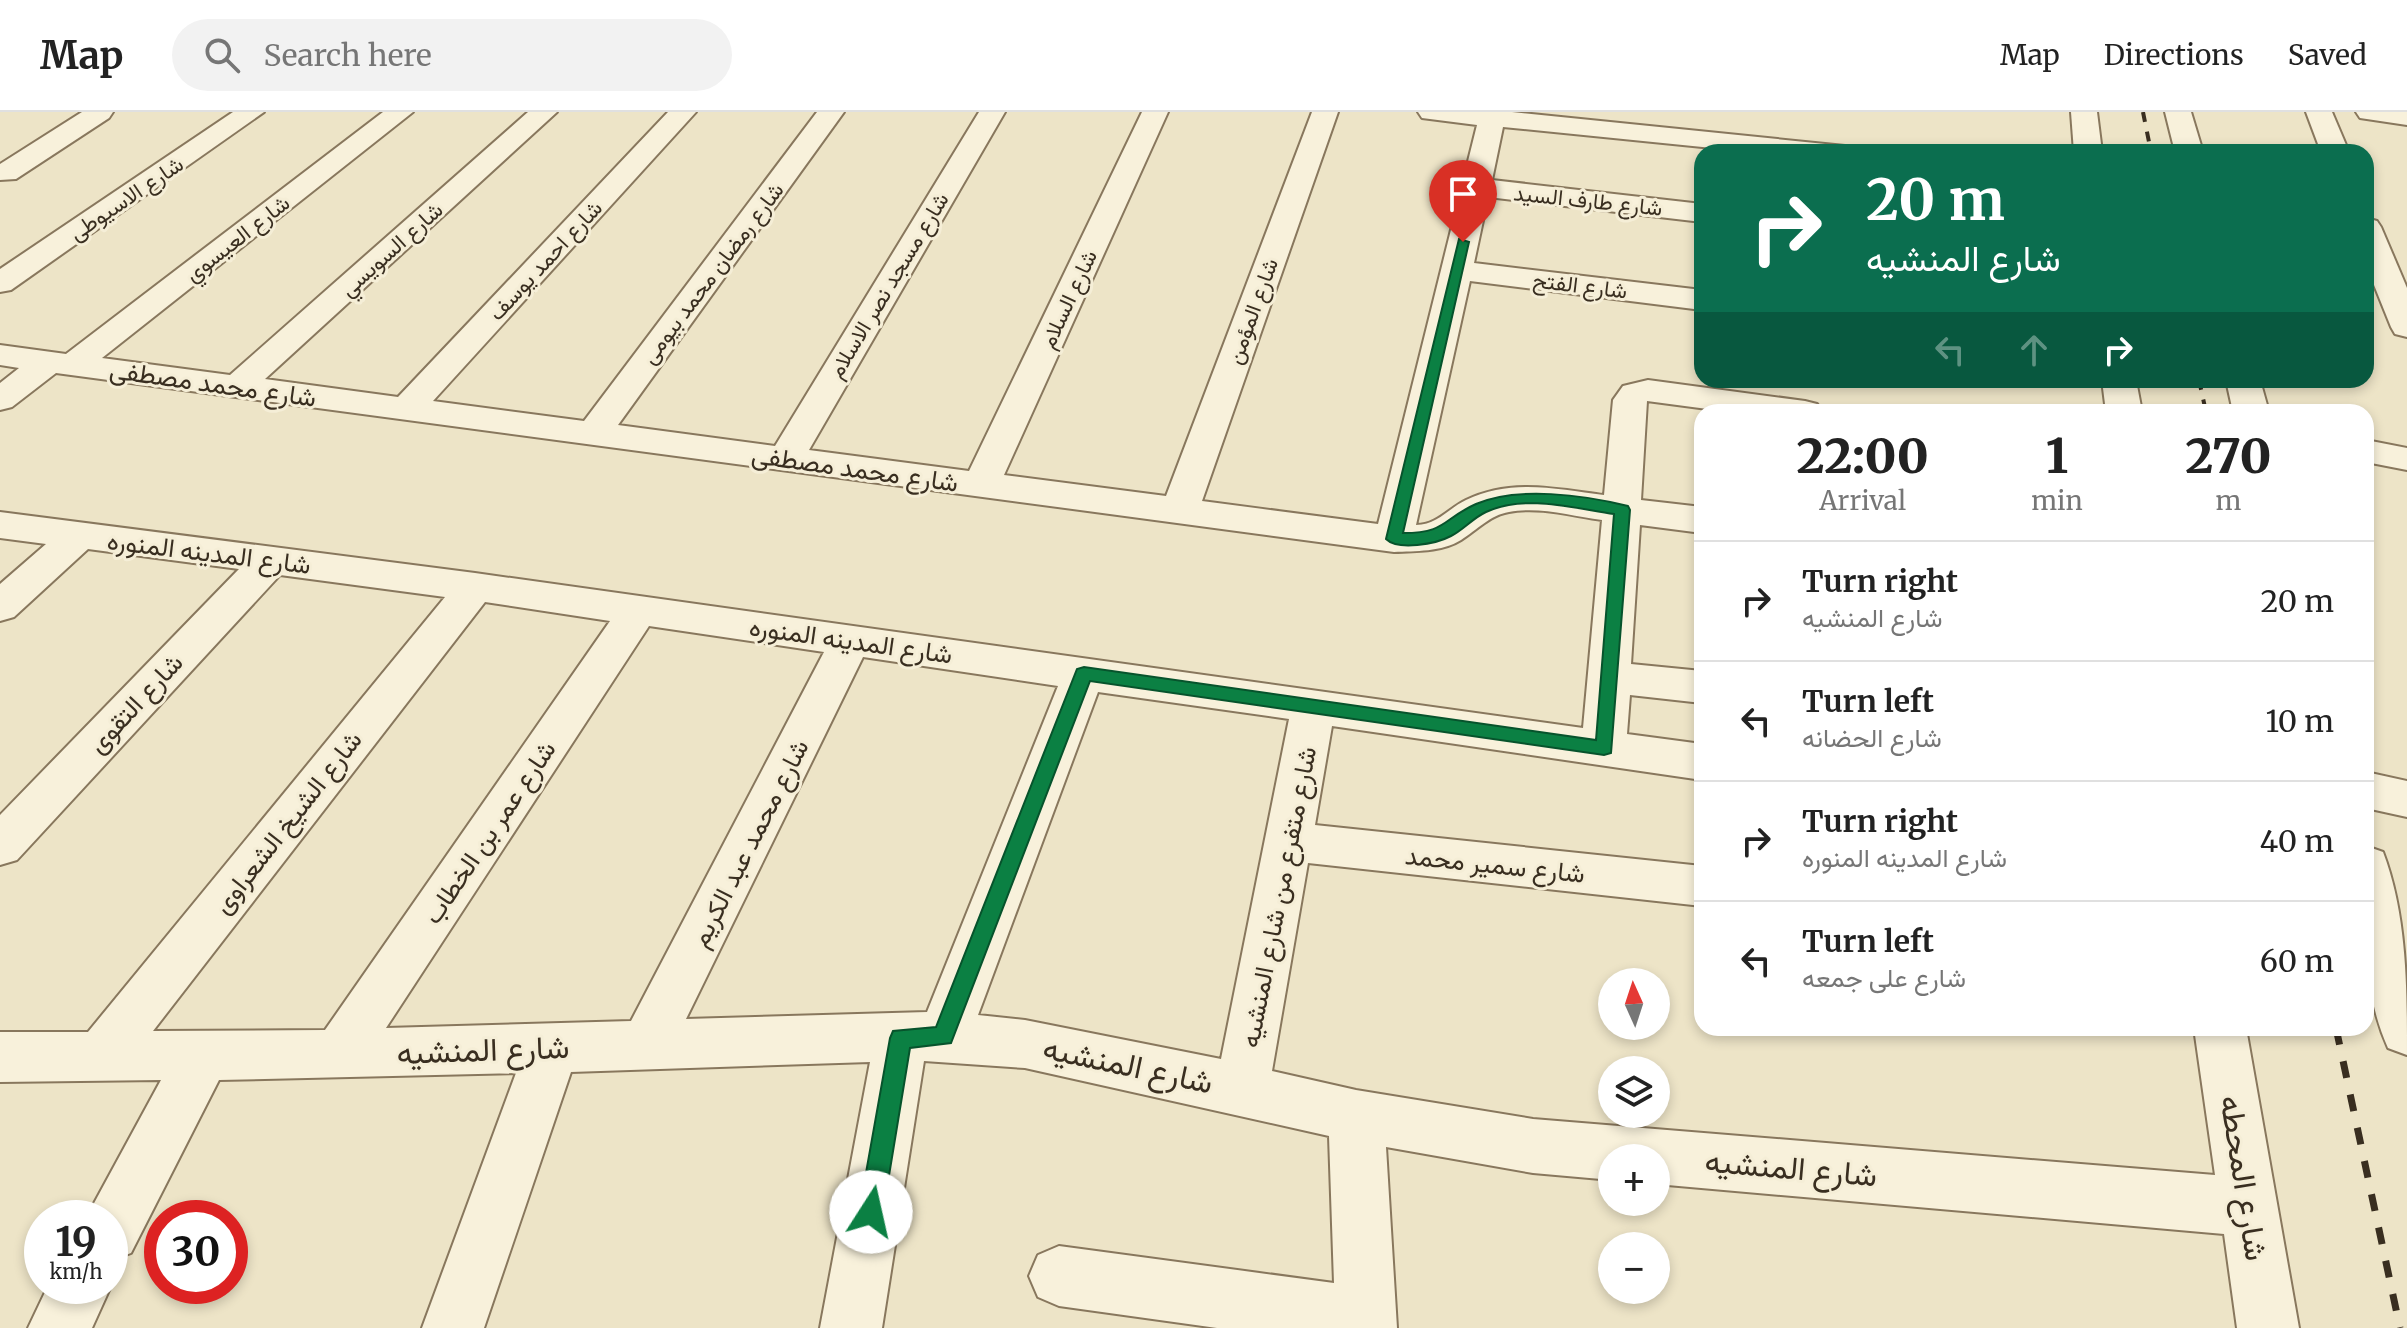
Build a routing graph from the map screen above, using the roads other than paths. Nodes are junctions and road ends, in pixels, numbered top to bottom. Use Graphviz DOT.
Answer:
graph roads {
  1 [pos="100,112"];
  2 [pos="251,112"];
  3 [pos="400,112"];
  4 [pos="544,112"];
  5 [pos="683,112"];
  6 [pos="831,112"];
  7 [pos="992,112"];
  8 [pos="1155,112"];
  9 [pos="1325,112"];
  10 [pos="1431,112"];
  11 [pos="2084,112"];
  12 [pos="2178,112"];
  13 [pos="2319,112"];
  14 [pos="2369,112"];
  15 [pos="1492,117"];
  16 [pos="2407,117"];
  17 [pos="1757,144"];
  18 [pos="2087,144"];
  19 [pos="2187,144"];
  20 [pos="2332,144"];
  21 [pos="3,173"];
  22 [pos="52,178"];
  23 [pos="1475,187"];
  24 [pos="1694,212"];
  25 [pos="2374,241"];
  26 [pos="2374,251"];
  27 [pos="2407,252"];
  28 [pos="1457,270"];
  29 [pos="0,283"];
  30 [pos="1694,299"];
  31 [pos="2407,327"];
  32 [pos="0,355"];
  33 [pos="62,363"];
  34 [pos="238,386"];
  35 [pos="0,400"];
  36 [pos="1748,404"];
  37 [pos="407,408"];
  38 [pos="593,434"];
  39 [pos="2374,453"];
  40 [pos="785,459"];
  41 [pos="2407,459"];
  42 [pos="981,485"];
  43 [pos="1180,510"];
  44 [pos="1622,510"];
  45 [pos="1694,519"];
  46 [pos="0,525"];
  47 [pos="79,536"];
  48 [pos="1394,539"];
  49 [pos="271,560"];
  50 [pos="475,587"];
  51 [pos="0,607"];
  52 [pos="639,610"];
  53 [pos="851,640"];
  54 [pos="1084,673"];
  55 [pos="1610,677"];
  56 [pos="1694,686"];
  57 [pos="1314,706"];
  58 [pos="1604,748"];
  59 [pos="1694,761"];
  60 [pos="2374,792"];
  61 [pos="2407,799"];
  62 [pos="1289,842"];
  63 [pos="0,846"];
  64 [pos="1694,885"];
  65 [pos="2374,898"];
  66 [pos="2407,1031"];
  67 [pos="2221,1036"];
  68 [pos="922,1037"];
  69 [pos="646,1046"];
  70 [pos="552,1048"];
  71 [pos="339,1054"];
  72 [pos="203,1056"];
  73 [pos="0,1057"];
  74 [pos="100,1058"];
  75 [pos="1242,1089"];
  76 [pos="1356,1116"];
  77 [pos="127,1200"];
  78 [pos="2249,1207"];
  79 [pos="1059,1276"];
  80 [pos="72,1304"];
  81 [pos="1366,1323"];
  82 [pos="59,1328"];
  83 [pos="453,1328"];
  84 [pos="851,1328"];
  85 [pos="2268,1328"];
  1 -- 21 [label="street"];
  2 -- 29 [label="street, شارع الاسيوطى"];
  3 -- 33 [label="street, شارع العيسوي"];
  4 -- 34 [label="street, شارع السويسي"];
  5 -- 37 [label="street, شارع احمد يوسف"];
  6 -- 38 [label="street, شارع رمضان محمد بيومى"];
  7 -- 40 [label="street, شارع مسجد نصر الاسلام"];
  8 -- 42 [label="street, شارع السلام"];
  9 -- 43 [label="street, شارع المؤمن"];
  10 -- 15 [label="street"];
  11 -- 18 [label="street"];
  12 -- 19 [label="street"];
  13 -- 20 [label="street"];
  14 -- 16 [label="street"];
  15 -- 17 [label="street"];
  15 -- 23 [label="street"];
  21 -- 22 [label="street"];
  23 -- 24 [label="street, شارع طارف السيد"];
  23 -- 28 [label="street"];
  25 -- 27 [label="street"];
  26 -- 31 [label="street"];
  28 -- 30 [label="street, شارع الفتح"];
  28 -- 48 [label="street"];
  32 -- 33 [label="street, شارع محمد مصطفى"];
  33 -- 34 [label="street, شارع محمد مصطفى"];
  33 -- 35 [label="street, شارع العيسوي"];
  34 -- 37 [label="street, شارع محمد مصطفى"];
  36 -- 44 [label="street"];
  37 -- 38 [label="street, شارع محمد مصطفى"];
  38 -- 40 [label="street, شارع محمد مصطفى"];
  39 -- 41 [label="street"];
  40 -- 42 [label="street, شارع محمد مصطفى"];
  42 -- 43 [label="street, شارع محمد مصطفى"];
  43 -- 48 [label="street, شارع محمد مصطفى"];
  44 -- 45 [label="street, شارع محمد مصطفى"];
  44 -- 48 [label="street, شارع محمد مصطفى"];
  44 -- 55 [label="street"];
  46 -- 47 [label="street, شارع المدينه المنوره"];
  47 -- 49 [label="street, شارع المدينه المنوره"];
  47 -- 51 [label="street"];
  49 -- 50 [label="street, شارع المدينه المنوره"];
  49 -- 63 [label="street, شارع التقوى"];
  50 -- 52 [label="street, شارع المدينه المنوره"];
  50 -- 74 [label="street, شارع الشيخ الشعراوى"];
  52 -- 53 [label="street, شارع المدينه المنوره"];
  52 -- 71 [label="street, شارع عمر بن الخطاب"];
  53 -- 54 [label="street, شارع المدينه المنوره"];
  53 -- 69 [label="street, شارع محمد عبد الكريم"];
  54 -- 57 [label="street, شارع المدينه المنوره"];
  54 -- 68 [label="street"];
  55 -- 56 [label="street"];
  55 -- 58 [label="street"];
  57 -- 58 [label="street, شارع المدينه المنوره"];
  57 -- 62 [label="street, شارع متفرع من شارع المنشيه"];
  58 -- 59 [label="street, شارع المدينه المنوره"];
  60 -- 61 [label="street"];
  62 -- 64 [label="street, شارع سمير محمد"];
  62 -- 75 [label="street, شارع متفرع من شارع المنشيه"];
  65 -- 66 [label="street"];
  67 -- 78 [label="street, شارع المحطه"];
  68 -- 69 [label="street, شارع المنشيه"];
  68 -- 75 [label="street, شارع المنشيه"];
  68 -- 84 [label="street"];
  69 -- 70 [label="street, شارع المنشيه"];
  70 -- 71 [label="street, شارع المنشيه"];
  70 -- 83 [label="street"];
  71 -- 72 [label="street, شارع المنشيه"];
  72 -- 74 [label="street, شارع المنشيه"];
  72 -- 77 [label="street"];
  73 -- 74 [label="street, شارع المنشيه"];
  75 -- 76 [label="street, شارع المنشيه"];
  76 -- 78 [label="street, شارع المنشيه"];
  76 -- 81 [label="street"];
  78 -- 85 [label="street, شارع المحطه"];
  79 -- 81 [label="street"];
  80 -- 82 [label="street"];
}
